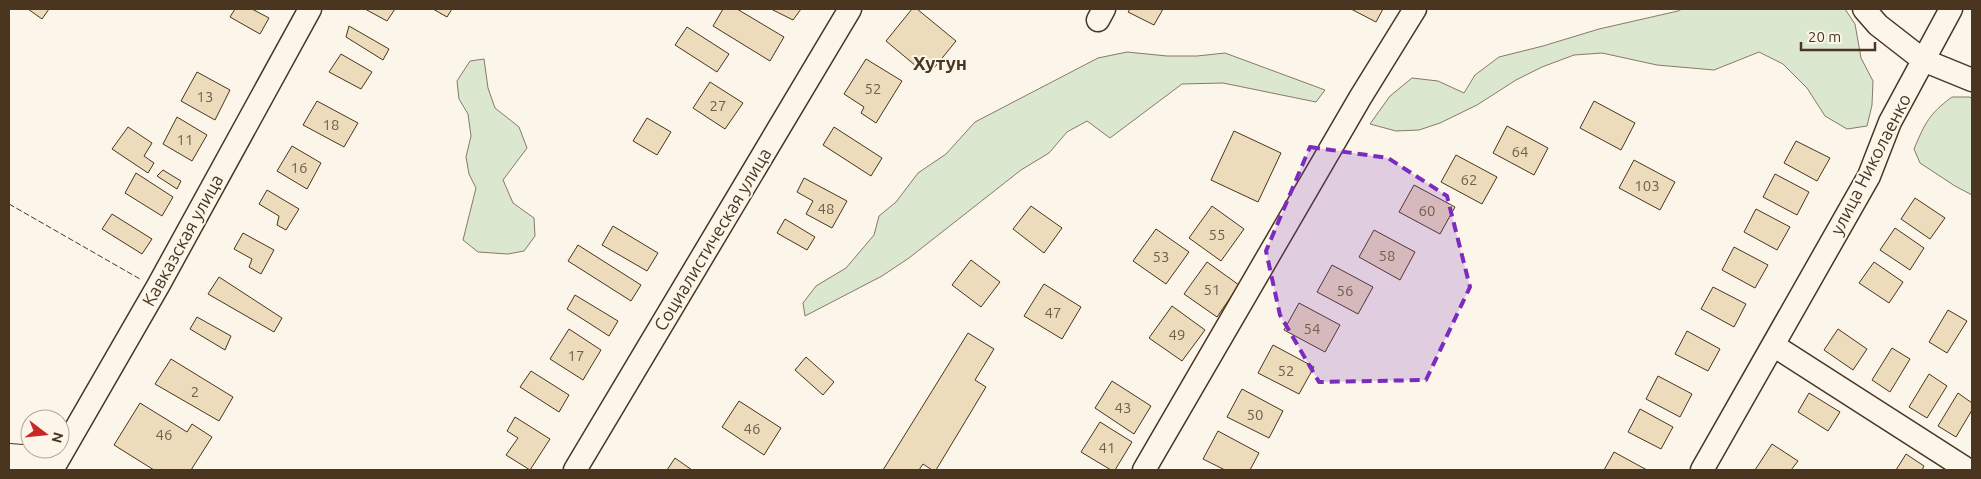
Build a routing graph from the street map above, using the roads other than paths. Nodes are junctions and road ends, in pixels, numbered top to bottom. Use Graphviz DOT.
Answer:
graph roads {
  1 [pos="310,9"];
  2 [pos="850,9"];
  3 [pos="1415,9"];
  4 [pos="1864,9"];
  5 [pos="1951,9"];
  6 [pos="1924,60"];
  7 [pos="1972,80"];
  8 [pos="1773,345"];
  9 [pos="9,458"];
  10 [pos="51,470"];
  11 [pos="575,470"];
  12 [pos="1144,470"];
  13 [pos="1702,470"];
  14 [pos="1968,470"];
  1 -- 10 [label="street, Кавказская улица"];
  2 -- 11 [label="street, Социалистическая улица"];
  3 -- 12 [label="street"];
  4 -- 6 [label="street"];
  5 -- 6 [label="street, улица Николаенко"];
  6 -- 7 [label="street"];
  6 -- 8 [label="street, улица Николаенко"];
  8 -- 13 [label="street, улица Николаенко"];
  8 -- 14 [label="street"];
  9 -- 10 [label="street"];
}
